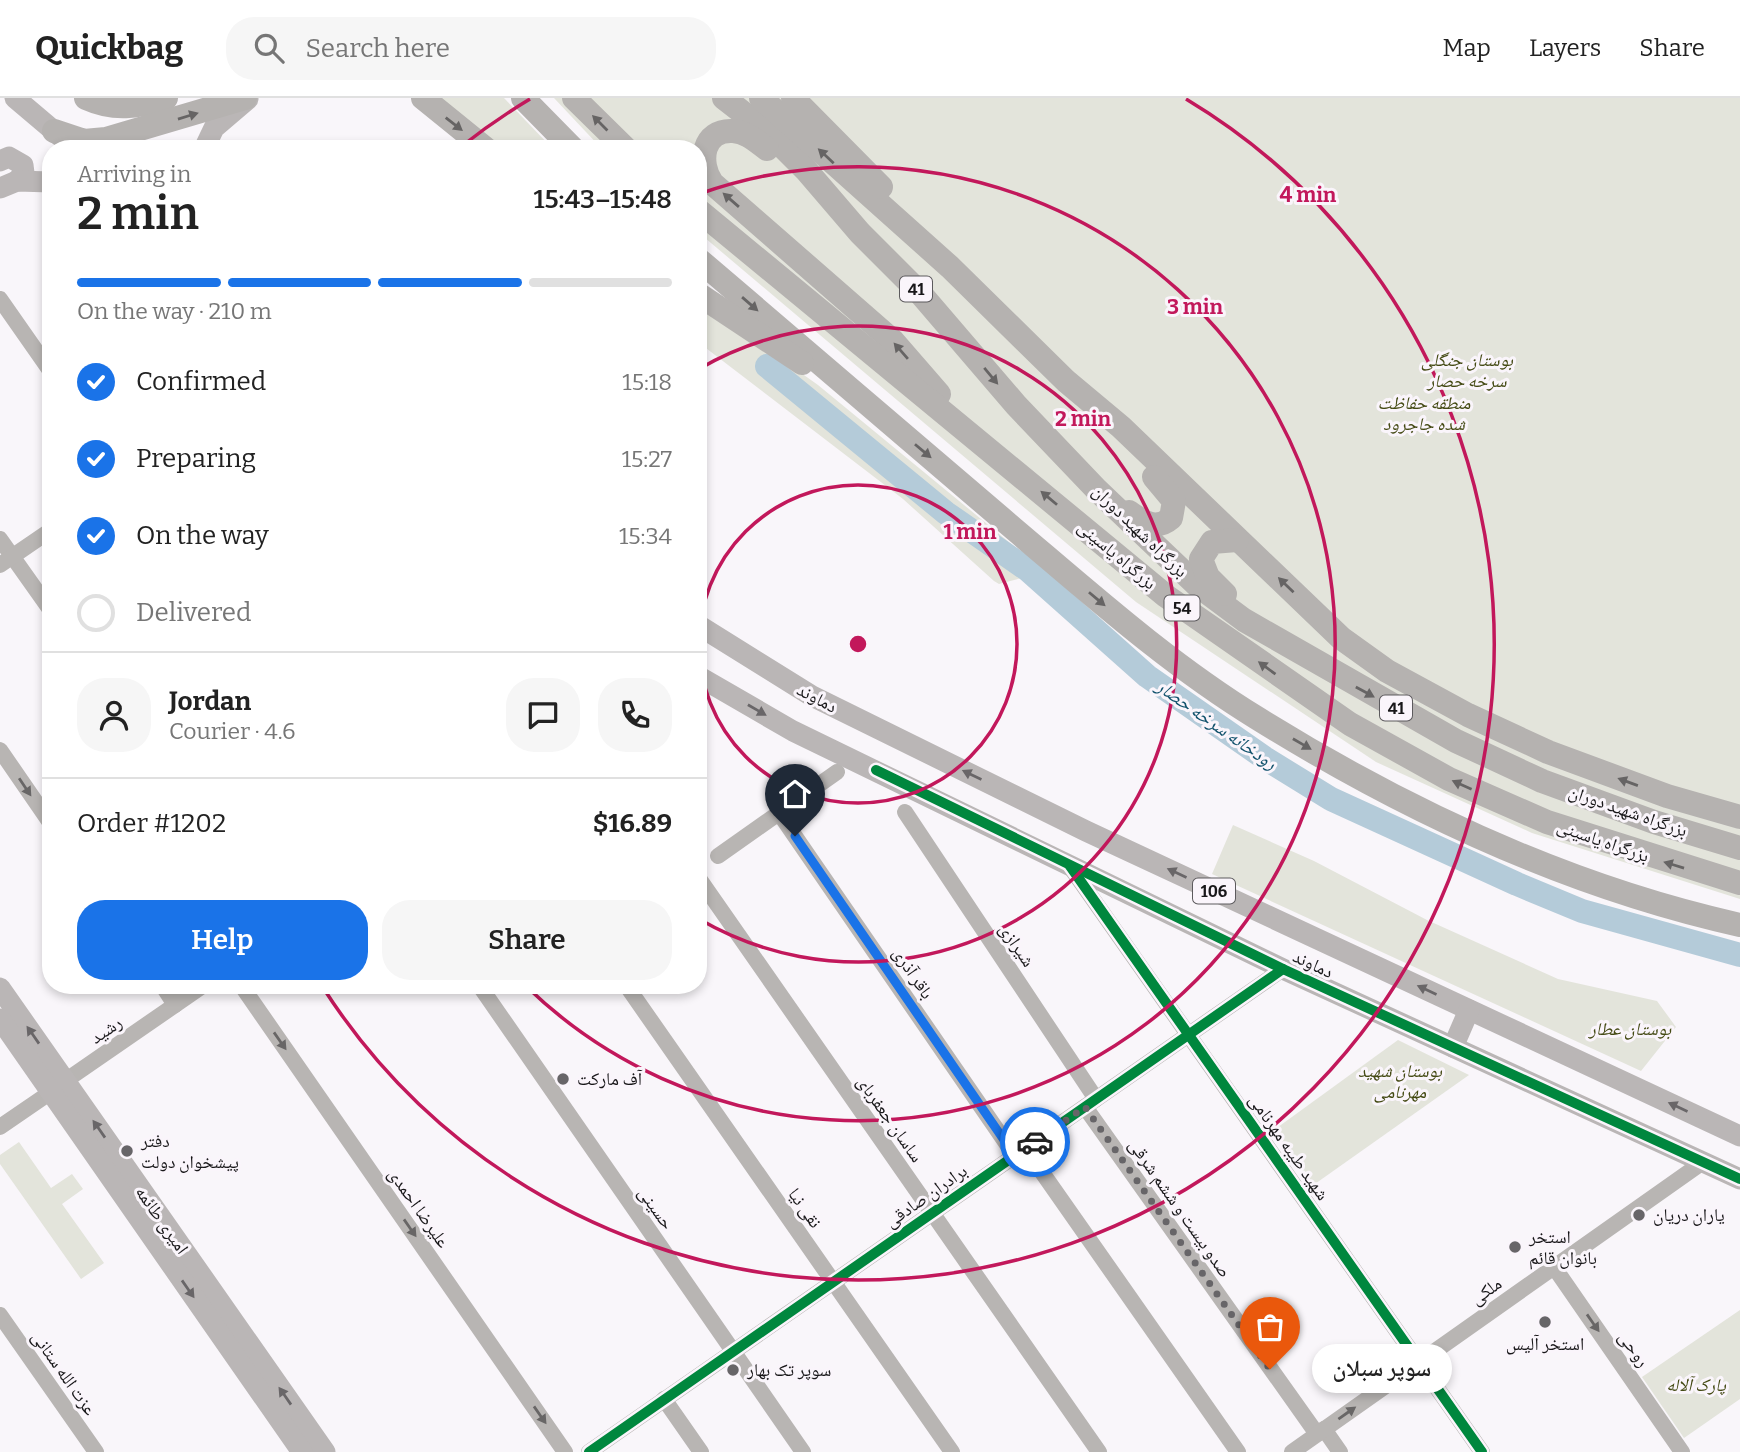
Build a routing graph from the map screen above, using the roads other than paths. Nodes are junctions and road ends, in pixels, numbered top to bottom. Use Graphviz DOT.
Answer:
graph roads {
  1 [pos="15,98"];
  2 [pos="86,98"];
  3 [pos="166,98"];
  4 [pos="245,98"];
  5 [pos="251,98"];
  6 [pos="423,98"];
  7 [pos="523,98"];
  8 [pos="574,98"];
  9 [pos="724,98"];
  10 [pos="761,98"];
  11 [pos="793,98"];
  12 [pos="54,131"];
  13 [pos="64,140"];
  14 [pos="209,140"];
  15 [pos="475,140"];
  16 [pos="564,140"];
  17 [pos="617,140"];
  18 [pos="707,148"];
  19 [pos="0,160"];
  20 [pos="707,172"];
  21 [pos="42,183"];
  22 [pos="9,185"];
  23 [pos="707,217"];
  24 [pos="860,233"];
  25 [pos="707,267"];
  26 [pos="950,267"];
  27 [pos="0,299"];
  28 [pos="707,300"];
  29 [pos="42,359"];
  30 [pos="1066,381"];
  31 [pos="856,395"];
  32 [pos="978,439"];
  33 [pos="1097,490"];
  34 [pos="42,536"];
  35 [pos="0,539"];
  36 [pos="1237,540"];
  37 [pos="6,561"];
  38 [pos="42,601"];
  39 [pos="1254,626"];
  40 [pos="707,631"];
  41 [pos="707,681"];
  42 [pos="0,750"];
  43 [pos="837,772"];
  44 [pos="42,811"];
  45 [pos="905,812"];
  46 [pos="779,813"];
  47 [pos="1740,817"];
  48 [pos="1740,848"];
  49 [pos="718,856"];
  50 [pos="1068,863"];
  51 [pos="1740,883"];
  52 [pos="707,890"];
  53 [pos="1740,925"];
  54 [pos="1283,969"];
  55 [pos="0,988"];
  56 [pos="168,994"];
  57 [pos="191,994"];
  58 [pos="247,994"];
  59 [pos="485,994"];
  60 [pos="632,994"];
  61 [pos="175,1005"];
  62 [pos="1469,1010"];
  63 [pos="0,1019"];
  64 [pos="1189,1035"];
  65 [pos="1453,1047"];
  66 [pos="58,1087"];
  67 [pos="1091,1103"];
  68 [pos="0,1128"];
  69 [pos="1740,1136"];
  70 [pos="1020,1152"];
  71 [pos="1703,1162"];
  72 [pos="1740,1179"];
  73 [pos="933,1213"];
  74 [pos="1554,1267"];
  75 [pos="833,1282"];
  76 [pos="0,1315"];
  77 [pos="733,1352"];
  78 [pos="1419,1362"];
  79 [pos="664,1399"];
  80 [pos="1320,1432"];
  81 [pos="96,1452"];
  82 [pos="302,1452"];
  83 [pos="324,1452"];
  84 [pos="565,1452"];
  85 [pos="589,1452"];
  86 [pos="701,1452"];
  87 [pos="803,1452"];
  88 [pos="952,1452"];
  89 [pos="1099,1452"];
  90 [pos="1238,1452"];
  91 [pos="1292,1452"];
  92 [pos="1340,1452"];
  93 [pos="1482,1452"];
  94 [pos="1682,1452"];
  1 -- 12 [label="main road"];
  2 -- 3 [label="highway"];
  12 -- 4 [label="highway, one-way"];
  5 -- 14 [label="main road"];
  6 -- 15 [label="highway, one-way"];
  7 -- 16 [label="highway"];
  17 -- 8 [label="highway, one-way"];
  9 -- 24 [label="highway, بزرگراه شهید دوران / 41"];
  26 -- 10 [label="highway, بزرگراه شهید دوران / 41, one-way"];
  11 -- 26 [label="highway"];
  12 -- 13 [label="main road"];
  18 -- 24 [label="highway, one-way"];
  19 -- 22 [label="main road"];
  32 -- 20 [label="highway, one-way"];
  21 -- 22 [label="main road"];
  23 -- 32 [label="highway, بزرگراه یاسینی / 54"];
  24 -- 33 [label="highway, بزرگراه شهید دوران / 41, one-way"];
  25 -- 31 [label="highway, 54, one-way"];
  26 -- 30 [label="highway, بزرگراه شهید دوران / 41"];
  27 -- 29 [label="street"];
  28 -- 31 [label="highway"];
  30 -- 33 [label="highway"];
  30 -- 36 [label="highway, بزرگراه شهید دوران / 41"];
  31 -- 53 [label="highway, 54, one-way"];
  51 -- 32 [label="highway, بزرگراه یاسینی / 54, one-way"];
  33 -- 39 [label="highway, بزرگراه شهید دوران / 41"];
  34 -- 37 [label="street"];
  35 -- 37 [label="street"];
  36 -- 39 [label="highway"];
  47 -- 36 [label="highway, بزرگراه شهید دوران / 41, one-way"];
  37 -- 38 [label="street"];
  39 -- 48 [label="highway, بزرگراه شهید دوران / 41, one-way"];
  62 -- 40 [label="main road, دماوند / 106, one-way"];
  41 -- 50 [label="main road, دماوند / 106, one-way"];
  42 -- 44 [label="street, one-way"];
  43 -- 46 [label="street"];
  45 -- 67 [label="street, شیرازی"];
  46 -- 49 [label="street"];
  46 -- 70 [label="street, باقر آذری"];
  50 -- 54 [label="main road, دماوند / 106"];
  50 -- 64 [label="street, شهید طیبه مهرنامی"];
  52 -- 73 [label="street, ساسان جعفربای"];
  54 -- 64 [label="street, برادران صادقی"];
  54 -- 65 [label="main road, دماوند / 106"];
  66 -- 55 [label="main road, امیری طائمه, one-way"];
  56 -- 61 [label="street"];
  57 -- 61 [label="street, رشید"];
  58 -- 84 [label="street, علیرضا احمدی, one-way"];
  59 -- 77 [label="street, حسینی"];
  60 -- 75 [label="street, نقی نیا"];
  61 -- 66 [label="street, رشید"];
  62 -- 65 [label="main road"];
  69 -- 62 [label="main road, دماوند / 106, one-way"];
  63 -- 66 [label="main road, امیری طائمه"];
  64 -- 67 [label="street, برادران صادقی"];
  64 -- 78 [label="street, شهید طیبه مهرنامی"];
  65 -- 71 [label="main road, دماوند / 106"];
  66 -- 68 [label="street, رشید"];
  66 -- 82 [label="main road, امیری طائمه, one-way"];
  83 -- 66 [label="main road, امیری طائمه, one-way"];
  67 -- 70 [label="street, برادران صادقی"];
  67 -- 80 [label="street, صدو بیست و ششم شرقی"];
  70 -- 73 [label="street, برادران صادقی"];
  70 -- 90 [label="street, باقر آذری"];
  71 -- 72 [label="main road, دماوند / 106"];
  71 -- 74 [label="street, ملکی"];
  73 -- 75 [label="street, برادران صادقی"];
  73 -- 89 [label="street, ساسان جعفربای"];
  74 -- 78 [label="street, ملکی"];
  74 -- 94 [label="street, روحی, one-way"];
  75 -- 77 [label="street, برادران صادقی"];
  75 -- 88 [label="street, نقی نیا"];
  76 -- 81 [label="street, عزت الله ستانی"];
  77 -- 79 [label="street, برادران صادقی"];
  77 -- 87 [label="street, حسینی"];
  80 -- 78 [label="street, ملکی, one-way"];
  78 -- 93 [label="street, شهید طیبه مهرنامی"];
  79 -- 85 [label="street, برادران صادقی"];
  79 -- 86 [label="street"];
  80 -- 91 [label="street, ملکی"];
  80 -- 92 [label="street, صدو بیست و ششم شرقی"];
}
